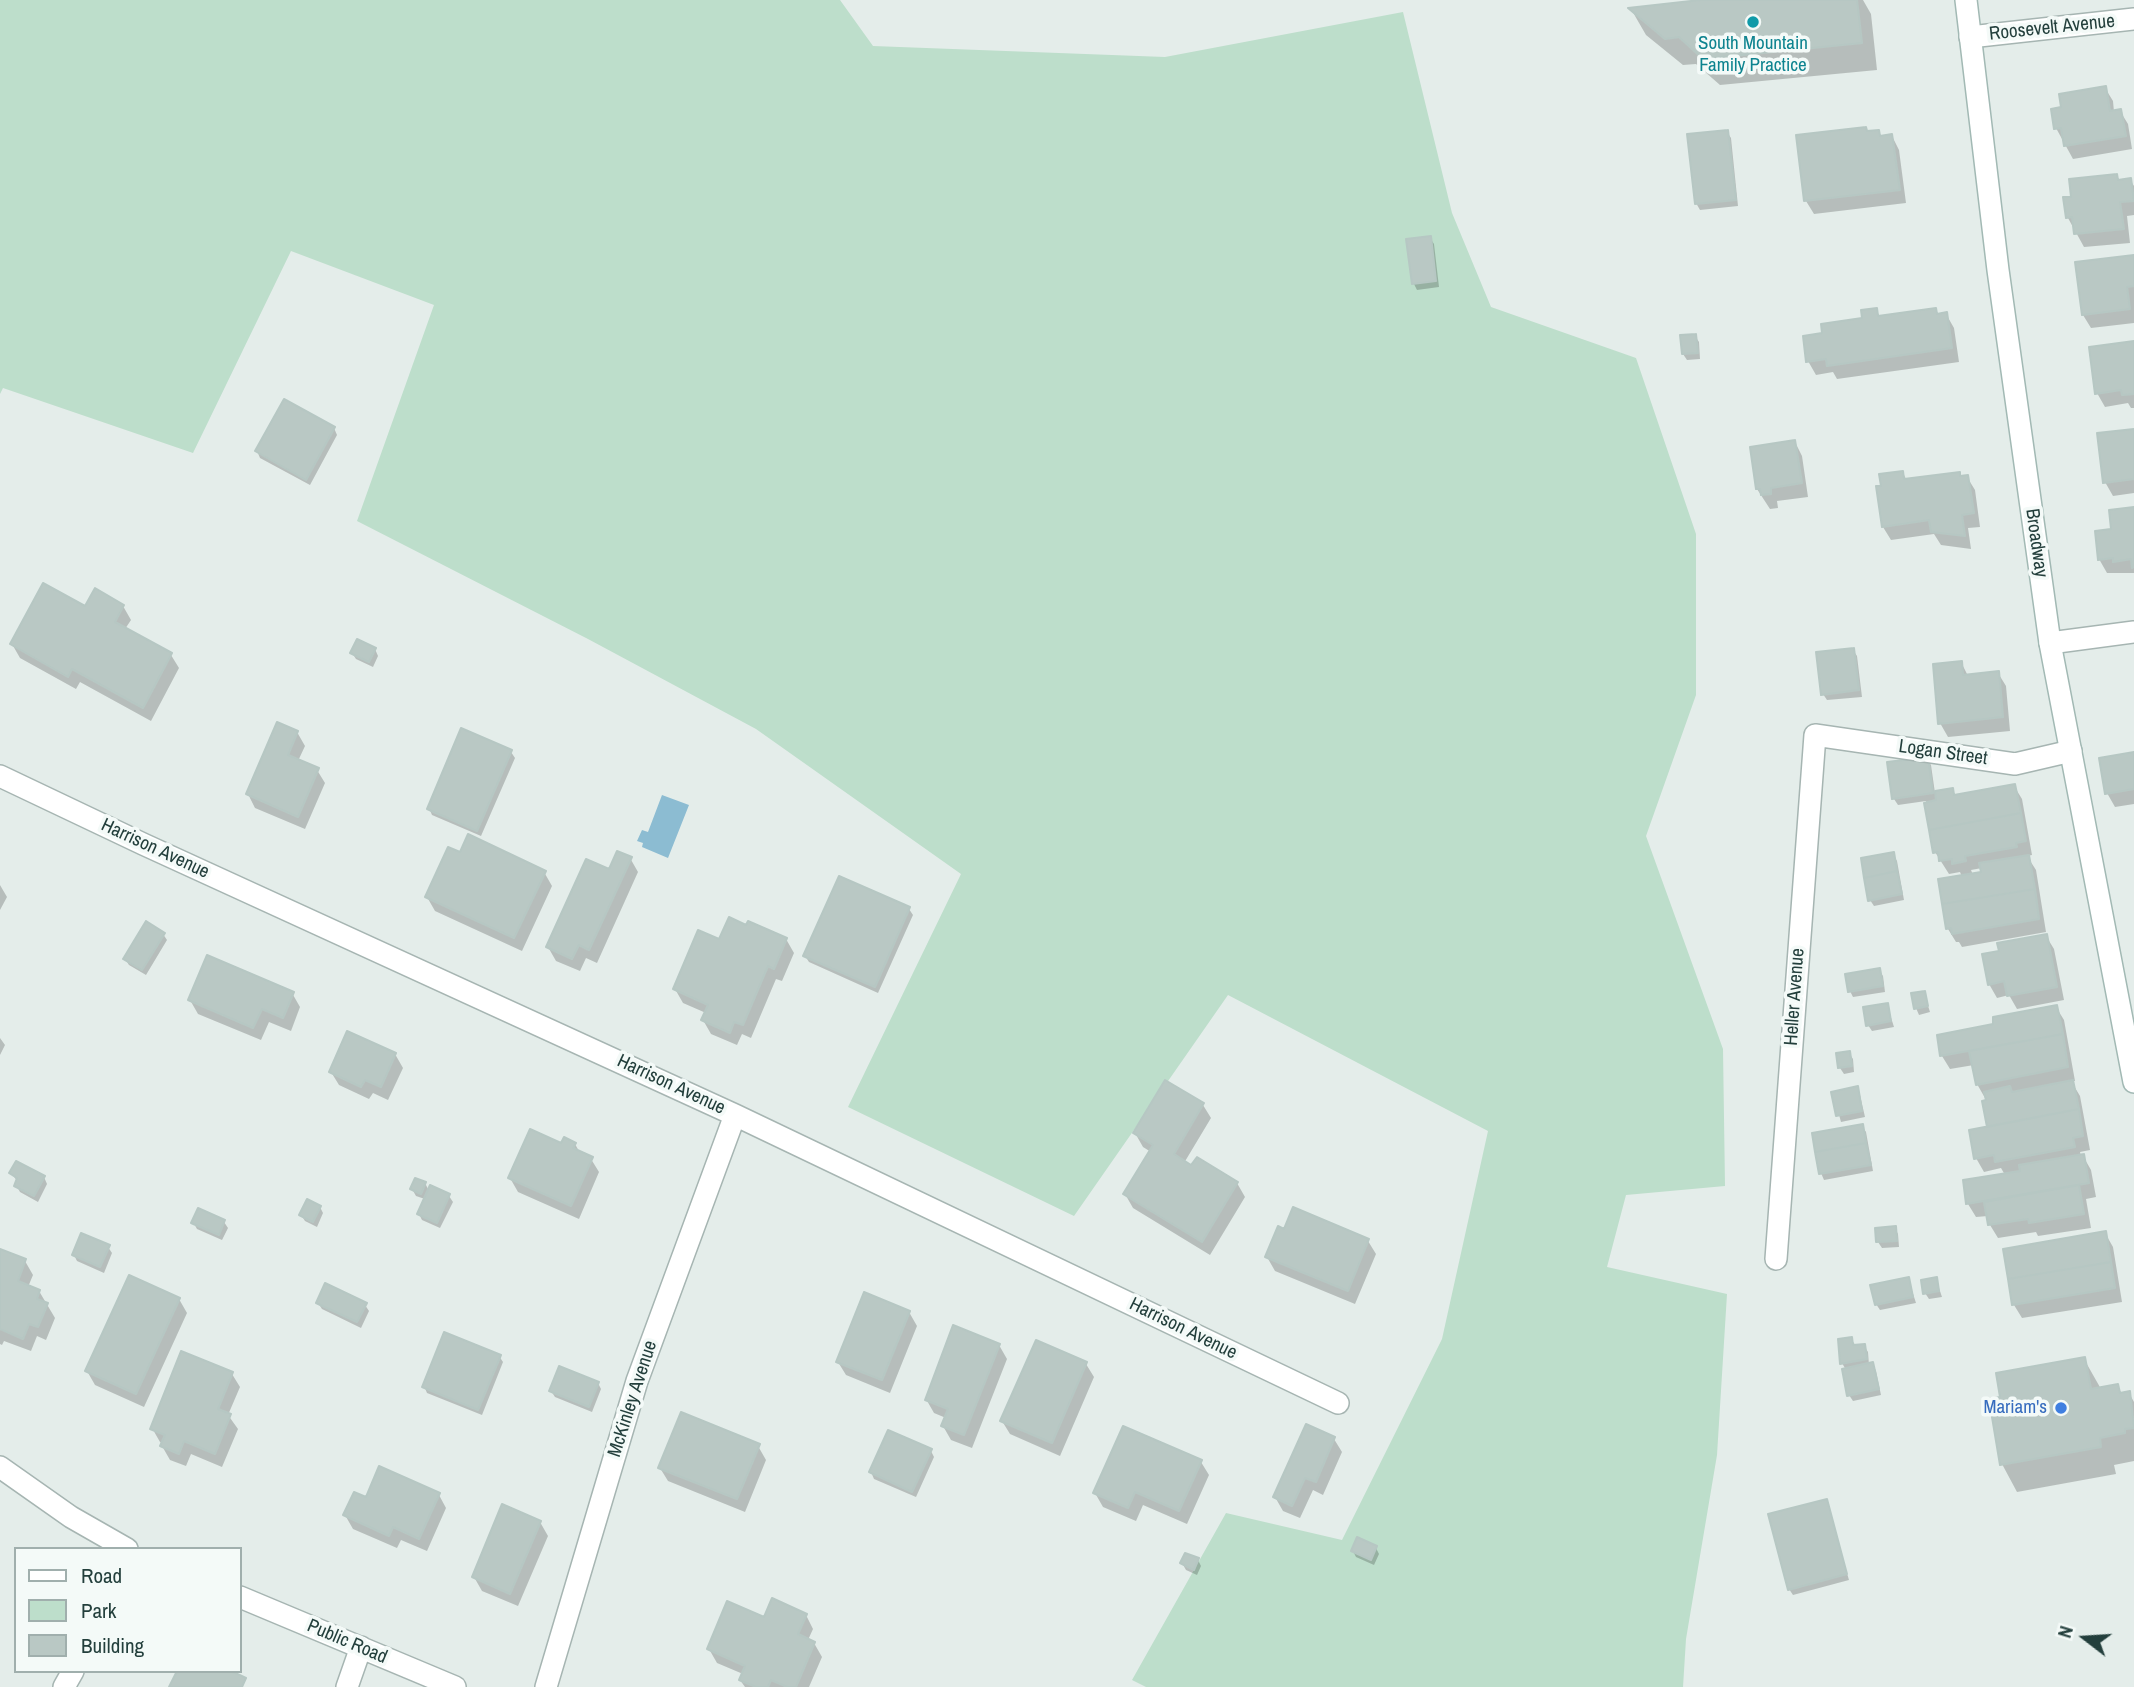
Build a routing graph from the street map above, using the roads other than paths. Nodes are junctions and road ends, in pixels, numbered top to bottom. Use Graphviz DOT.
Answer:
graph roads {
  1 [pos="1966,0"];
  2 [pos="2134,19"];
  3 [pos="1970,37"];
  4 [pos="2134,632"];
  5 [pos="2050,643"];
  6 [pos="1815,734"];
  7 [pos="2071,751"];
  8 [pos="0,776"];
  9 [pos="2134,1082"];
  10 [pos="735,1115"];
  11 [pos="1776,1259"];
  12 [pos="1338,1403"];
  13 [pos="0,1467"];
  14 [pos="124,1547"];
  15 [pos="242,1598"];
  16 [pos="361,1647"];
  17 [pos="347,1687"];
  18 [pos="455,1687"];
  19 [pos="545,1687"];
  1 -- 3 [label="street, Broadway"];
  2 -- 3 [label="street, Roosevelt Avenue"];
  3 -- 5 [label="street, Broadway"];
  4 -- 5 [label="street"];
  5 -- 7 [label="street, Broadway"];
  6 -- 7 [label="street, Logan Street"];
  6 -- 11 [label="street, Heller Avenue"];
  7 -- 9 [label="street, Broadway"];
  8 -- 10 [label="street, Harrison Avenue"];
  10 -- 12 [label="street, Harrison Avenue"];
  10 -- 19 [label="street, McKinley Avenue"];
  13 -- 14 [label="street"];
  15 -- 16 [label="street, Public Road"];
  16 -- 17 [label="street"];
  16 -- 18 [label="street, Public Road"];
}
